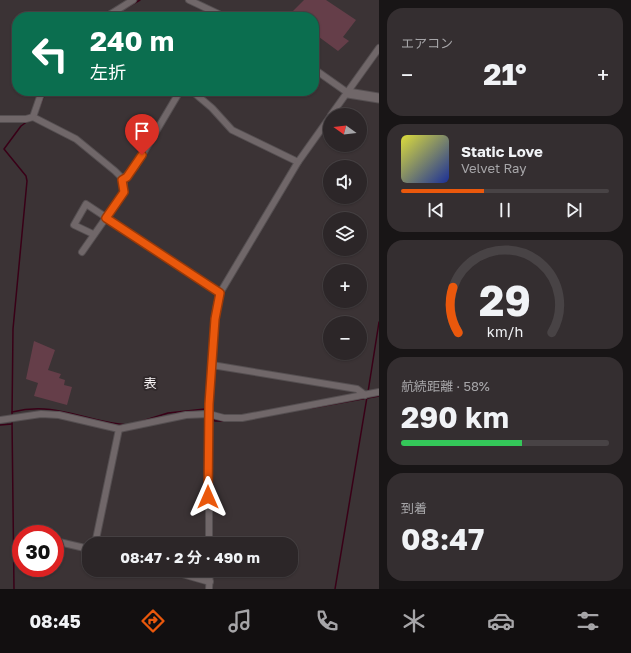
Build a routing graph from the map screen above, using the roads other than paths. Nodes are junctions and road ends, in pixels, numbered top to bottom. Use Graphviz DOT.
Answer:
graph roads {
  1 [pos="132,0"];
  2 [pos="189,0"];
  3 [pos="114,12"];
  4 [pos="209,12"];
  5 [pos="379,48"];
  6 [pos="319,72"];
  7 [pos="348,92"];
  8 [pos="40,96"];
  9 [pos="177,96"];
  10 [pos="197,96"];
  11 [pos="379,98"];
  12 [pos="337,108"];
  13 [pos="33,117"];
  14 [pos="0,119"];
  15 [pos="323,127"];
  16 [pos="298,162"];
  17 [pos="122,180"];
  18 [pos="106,218"];
  19 [pos="93,234"];
  20 [pos="82,252"];
  21 [pos="220,293"];
  22 [pos="212,365"];
  23 [pos="379,392"];
  24 [pos="365,395"];
  25 [pos="209,414"];
  26 [pos="0,420"];
  27 [pos="120,428"];
  28 [pos="97,537"];
  29 [pos="209,537"];
  30 [pos="64,543"];
  31 [pos="82,547"];
  32 [pos="192,577"];
  33 [pos="210,577"];
  34 [pos="210,582"];
  35 [pos="210,589"];
  1 -- 3 [label="street"];
  2 -- 4 [label="street"];
  5 -- 7 [label="street"];
  6 -- 7 [label="street"];
  7 -- 11 [label="street"];
  7 -- 12 [label="street"];
  8 -- 13 [label="street"];
  9 -- 17 [label="street"];
  10 -- 16 [label="street"];
  13 -- 14 [label="street"];
  13 -- 17 [label="street"];
  15 -- 16 [label="street"];
  16 -- 21 [label="street"];
  17 -- 18 [label="street"];
  18 -- 19 [label="street"];
  18 -- 19 [label="street"];
  18 -- 21 [label="street"];
  19 -- 20 [label="street"];
  21 -- 22 [label="street"];
  22 -- 24 [label="street"];
  22 -- 25 [label="street"];
  23 -- 24 [label="street"];
  24 -- 25 [label="street"];
  25 -- 27 [label="street"];
  25 -- 29 [label="street"];
  26 -- 27 [label="street"];
  27 -- 28 [label="street"];
  30 -- 31 [label="street"];
  32 -- 34 [label="street"];
  33 -- 34 [label="street"];
  34 -- 35 [label="street"];
}
